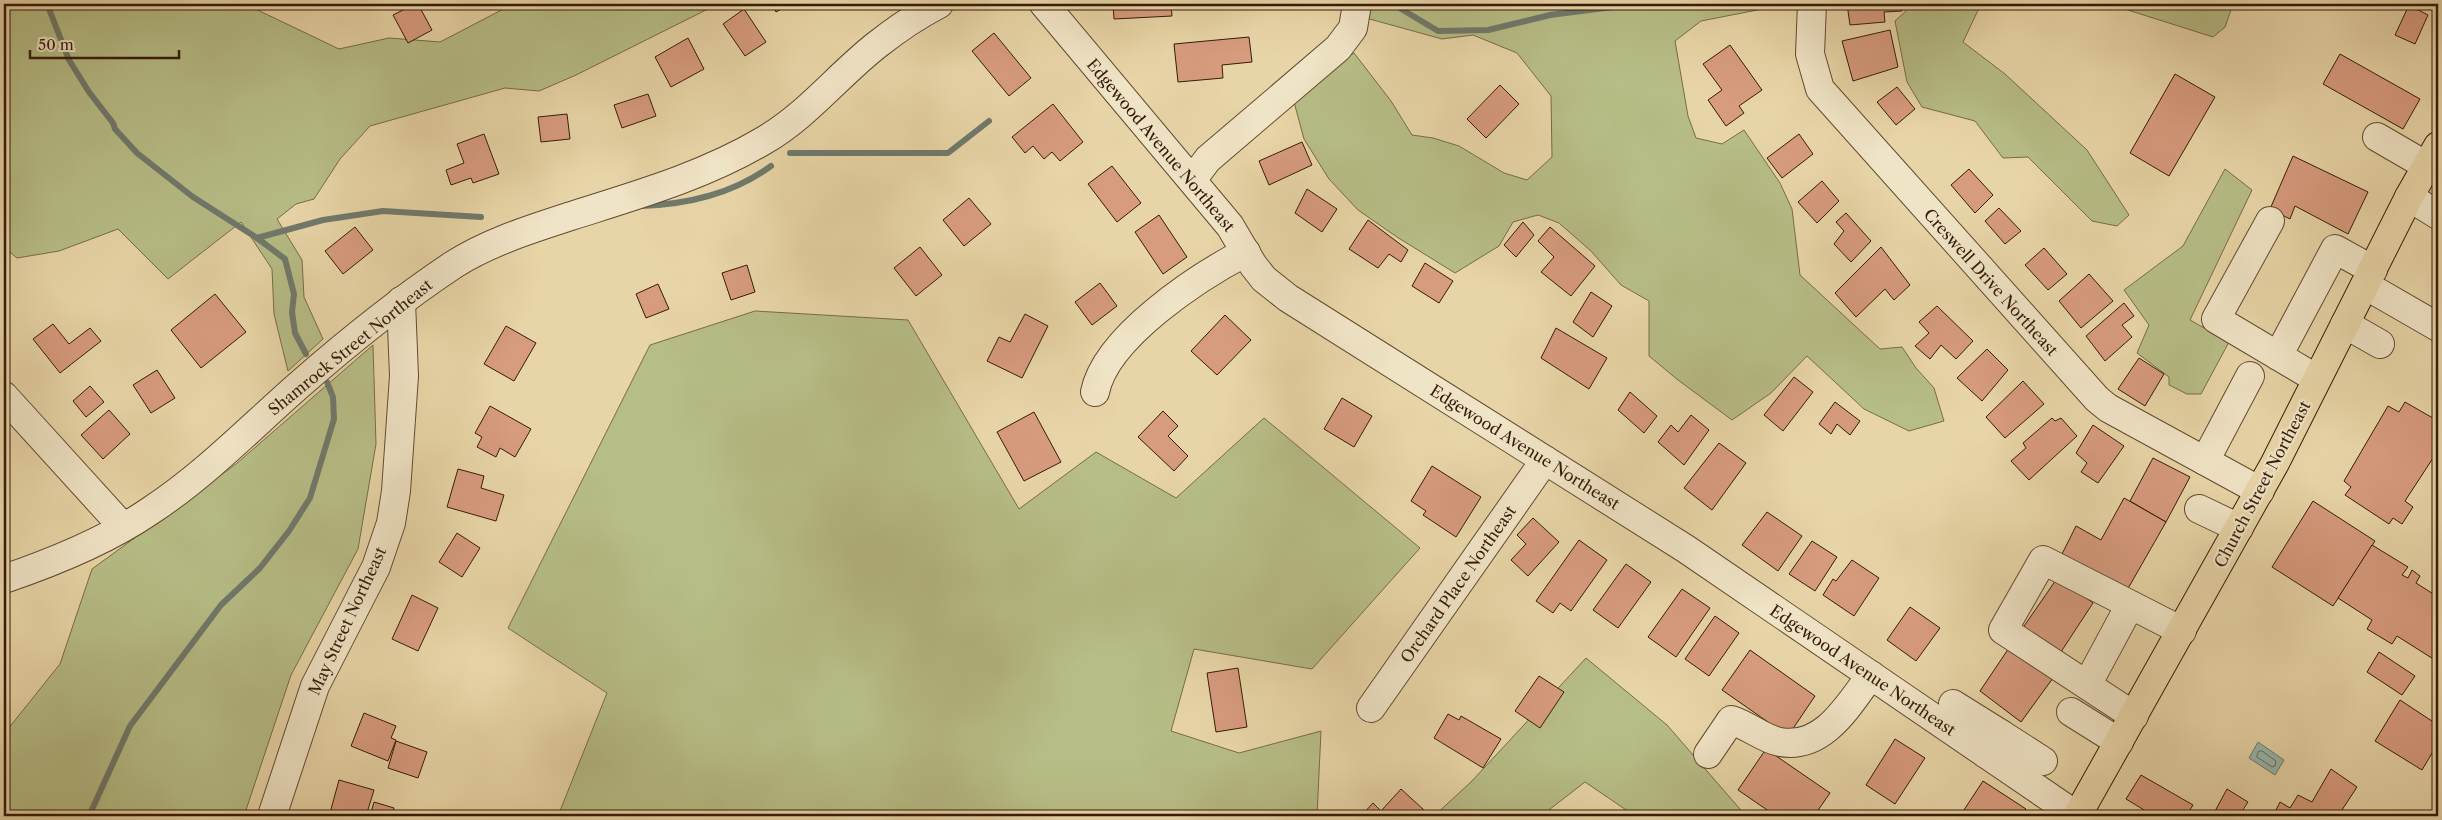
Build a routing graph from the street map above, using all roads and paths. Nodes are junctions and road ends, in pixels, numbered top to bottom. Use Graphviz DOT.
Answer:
graph roads {
  1 [pos="939,4"];
  2 [pos="1044,4"];
  3 [pos="1357,4"];
  4 [pos="1812,4"];
  5 [pos="2377,137"];
  6 [pos="2433,156"];
  7 [pos="1192,180"];
  8 [pos="2409,197"];
  9 [pos="2438,215"];
  10 [pos="2270,221"];
  11 [pos="1246,252"];
  12 [pos="2369,277"];
  13 [pos="402,301"];
  14 [pos="2345,324"];
  15 [pos="2438,327"];
  16 [pos="2380,344"];
  17 [pos="2278,356"];
  18 [pos="2250,376"];
  19 [pos="2317,379"];
  20 [pos="1095,392"];
  21 [pos="4,396"];
  22 [pos="1545,460"];
  23 [pos="2205,461"];
  24 [pos="2260,491"];
  25 [pos="2199,509"];
  26 [pos="122,528"];
  27 [pos="2240,528"];
  28 [pos="4,579"];
  29 [pos="2130,605"];
  30 [pos="2182,631"];
  31 [pos="1871,675"];
  32 [pos="2087,685"];
  33 [pos="1953,704"];
  34 [pos="1370,708"];
  35 [pos="2071,712"];
  36 [pos="2134,716"];
  37 [pos="2119,742"];
  38 [pos="1994,744"];
  39 [pos="1708,754"];
  40 [pos="2043,761"];
  41 [pos="272,816"];
  42 [pos="2077,816"];
  1 -- 13 [label="street, Shamrock Street Northeast"];
  2 -- 7 [label="street, Edgewood Avenue Northeast"];
  3 -- 7 [label="street"];
  4 -- 23 [label="street, Creswell Drive Northeast"];
  5 -- 6 [label="street"];
  6 -- 8 [label="main road, Church Street Northeast"];
  7 -- 11 [label="street, Edgewood Avenue Northeast"];
  8 -- 9 [label="street"];
  8 -- 12 [label="main road, Church Street Northeast"];
  10 -- 17 [label="street"];
  11 -- 20 [label="street"];
  11 -- 22 [label="street, Edgewood Avenue Northeast"];
  12 -- 14 [label="main road, Church Street Northeast"];
  12 -- 15 [label="street"];
  12 -- 17 [label="street"];
  13 -- 26 [label="street, Shamrock Street Northeast"];
  13 -- 41 [label="street, May Street Northeast"];
  14 -- 16 [label="street"];
  14 -- 19 [label="main road, Church Street Northeast"];
  17 -- 19 [label="street"];
  18 -- 23 [label="street"];
  19 -- 24 [label="main road, Church Street Northeast"];
  21 -- 26 [label="street"];
  22 -- 31 [label="street, Edgewood Avenue Northeast"];
  22 -- 34 [label="street, Orchard Place Northeast"];
  23 -- 24 [label="street, Creswell Drive Northeast"];
  24 -- 27 [label="main road, Church Street Northeast"];
  25 -- 27 [label="street"];
  26 -- 28 [label="street, Shamrock Street Northeast"];
  27 -- 30 [label="main road, Church Street Northeast"];
  29 -- 30 [label="street"];
  29 -- 32 [label="street"];
  29 -- 32 [label="street"];
  30 -- 36 [label="main road, Church Street Northeast"];
  31 -- 38 [label="street, Edgewood Avenue Northeast"];
  31 -- 39 [label="street"];
  32 -- 36 [label="street"];
  33 -- 38 [label="street"];
  35 -- 37 [label="street"];
  36 -- 37 [label="main road, Church Street Northeast"];
  37 -- 42 [label="main road, Church Street Northeast"];
  38 -- 40 [label="street"];
  38 -- 42 [label="street, Edgewood Avenue Northeast"];
}
